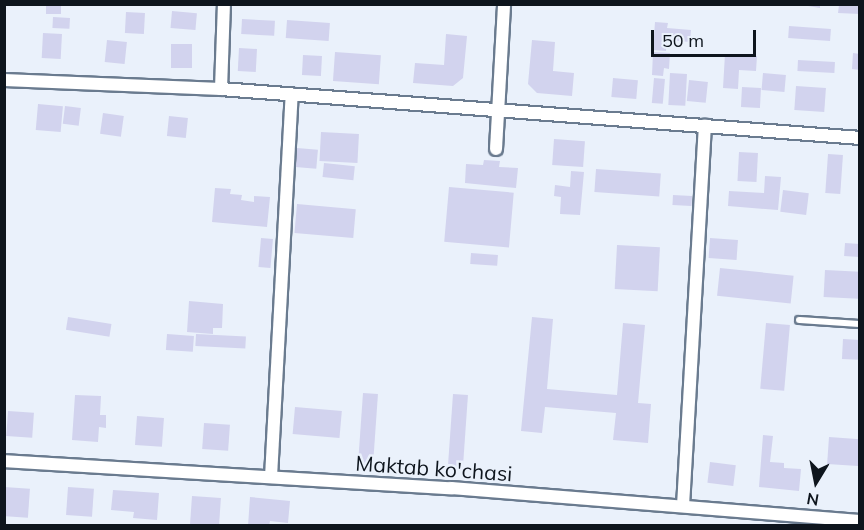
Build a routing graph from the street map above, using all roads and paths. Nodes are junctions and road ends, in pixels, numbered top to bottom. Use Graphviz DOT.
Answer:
graph roads {
  1 [pos="224,4"];
  2 [pos="504,4"];
  3 [pos="4,80"];
  4 [pos="221,89"];
  5 [pos="292,95"];
  6 [pos="497,110"];
  7 [pos="705,126"];
  8 [pos="860,138"];
  9 [pos="496,149"];
  10 [pos="799,320"];
  11 [pos="860,324"];
  12 [pos="4,461"];
  13 [pos="271,477"];
  14 [pos="683,506"];
  15 [pos="860,521"];
  1 -- 4 [label="street"];
  2 -- 6 [label="street"];
  3 -- 4 [label="street"];
  4 -- 5 [label="street"];
  5 -- 6 [label="street"];
  5 -- 13 [label="street"];
  6 -- 7 [label="street"];
  6 -- 9 [label="street"];
  7 -- 8 [label="street"];
  7 -- 14 [label="street"];
  10 -- 11 [label="lane"];
  12 -- 13 [label="street, Maktab ko'chasi"];
  13 -- 14 [label="street, Maktab ko'chasi"];
  14 -- 15 [label="street, Maktab ko'chasi"];
}
